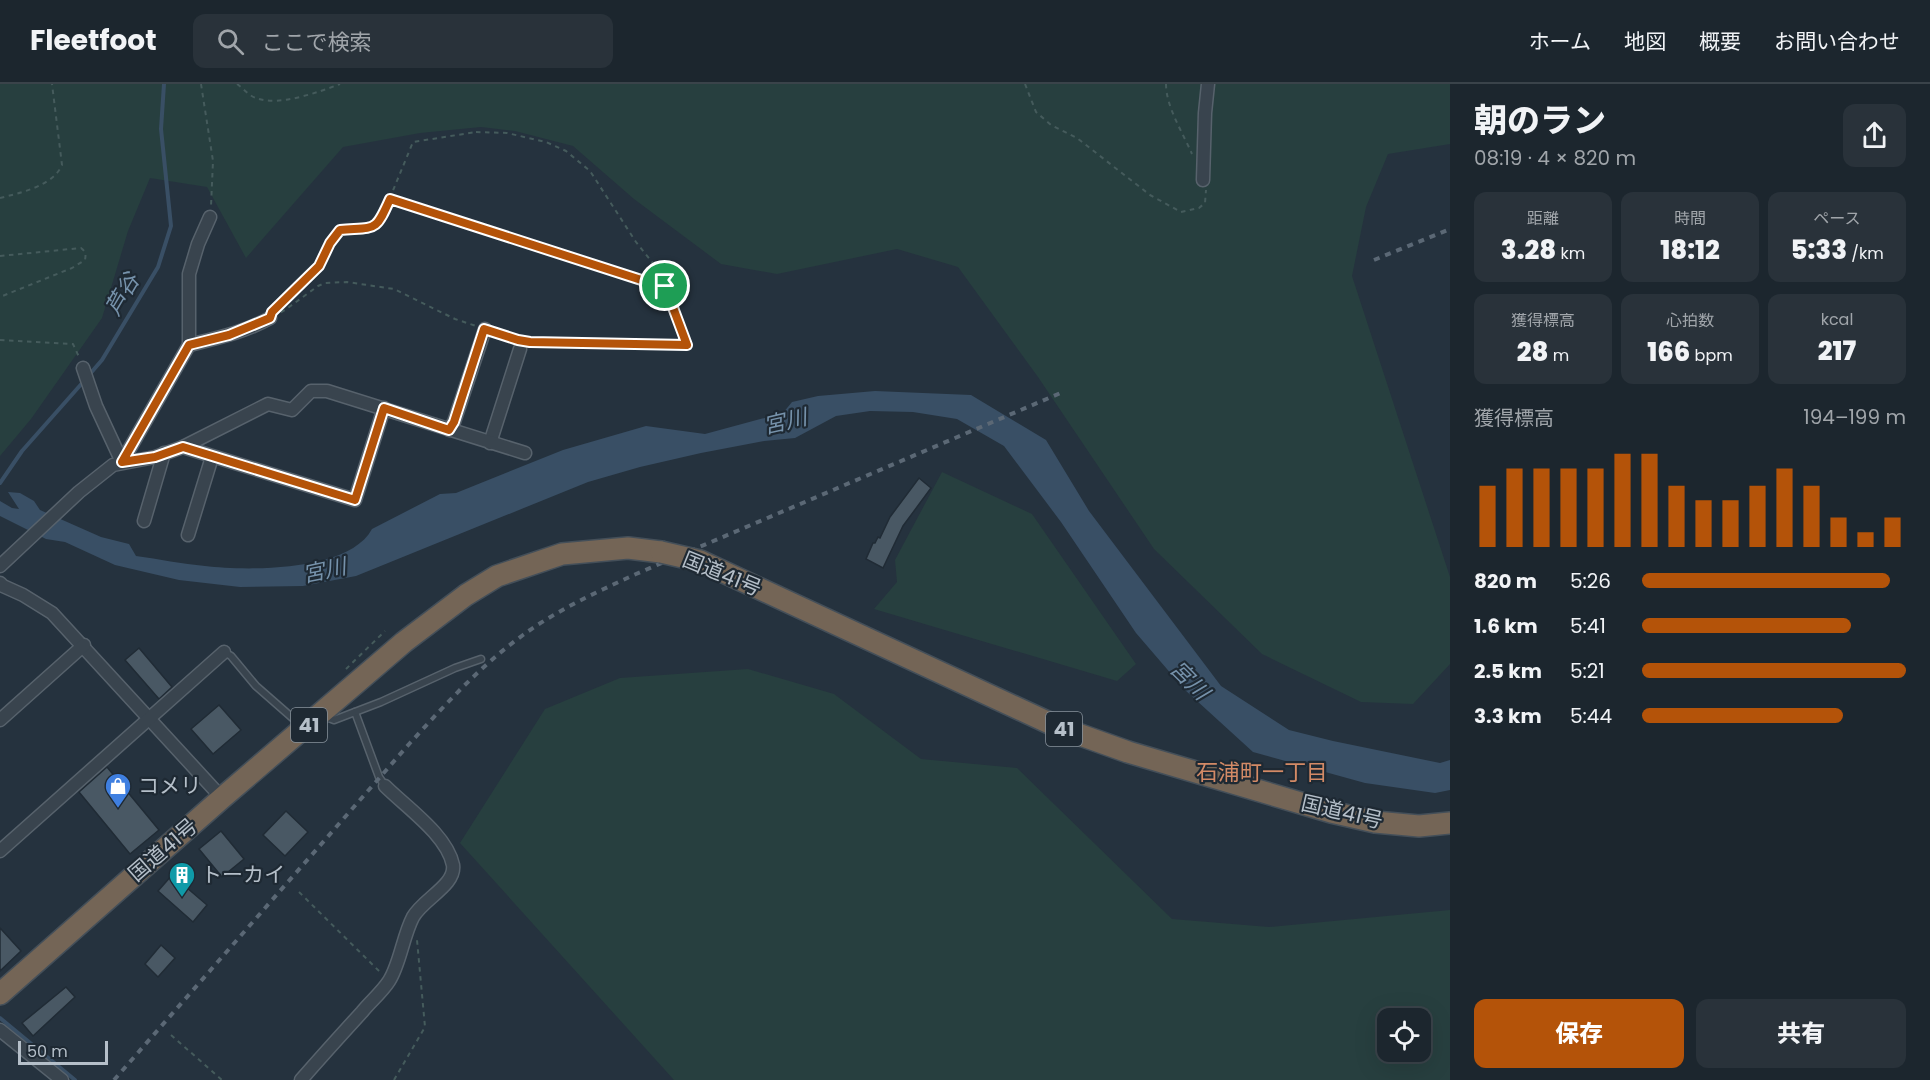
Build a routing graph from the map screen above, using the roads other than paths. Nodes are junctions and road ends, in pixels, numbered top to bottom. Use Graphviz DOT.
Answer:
graph roads {
  1 [pos="1208,84"];
  2 [pos="1203,180"];
  3 [pos="210,216"];
  4 [pos="270,318"];
  5 [pos="484,329"];
  6 [pos="189,345"];
  7 [pos="520,349"];
  8 [pos="83,368"];
  9 [pos="384,408"];
  10 [pos="449,430"];
  11 [pos="490,443"];
  12 [pos="183,447"];
  13 [pos="164,453"];
  14 [pos="525,453"];
  15 [pos="212,457"];
  16 [pos="122,462"];
  17 [pos="144,521"];
  18 [pos="188,535"];
  19 [pos="0,566"];
  20 [pos="0,583"];
  21 [pos="84,645"];
  22 [pos="224,652"];
  23 [pos="481,659"];
  24 [pos="355,712"];
  25 [pos="321,715"];
  26 [pos="150,718"];
  27 [pos="0,720"];
  28 [pos="296,721"];
  29 [pos="385,786"];
  30 [pos="222,798"];
  31 [pos="1450,823"];
  32 [pos="0,851"];
  33 [pos="0,994"];
  34 [pos="0,1030"];
  35 [pos="62,1080"];
  36 [pos="301,1080"];
  1 -- 2 [label="street"];
  3 -- 6 [label="street"];
  4 -- 6 [label="street"];
  5 -- 10 [label="street"];
  6 -- 16 [label="street"];
  7 -- 11 [label="street"];
  8 -- 16 [label="street"];
  9 -- 10 [label="street"];
  9 -- 12 [label="street"];
  9 -- 15 [label="street"];
  10 -- 11 [label="street"];
  11 -- 14 [label="street"];
  12 -- 13 [label="street"];
  12 -- 15 [label="street"];
  13 -- 16 [label="street"];
  13 -- 17 [label="street"];
  15 -- 18 [label="street"];
  16 -- 19 [label="street"];
  20 -- 21 [label="street"];
  21 -- 26 [label="street"];
  21 -- 27 [label="street"];
  22 -- 26 [label="street"];
  22 -- 28 [label="lane"];
  23 -- 24 [label="lane"];
  24 -- 25 [label="lane"];
  24 -- 29 [label="lane"];
  25 -- 30 [label="highway, 国道41号 / 41"];
  25 -- 31 [label="highway, 国道41号 / 41, bridge"];
  26 -- 30 [label="street"];
  26 -- 32 [label="street"];
  29 -- 36 [label="street"];
  30 -- 33 [label="highway, 国道41号 / 41"];
  34 -- 35 [label="street"];
}
